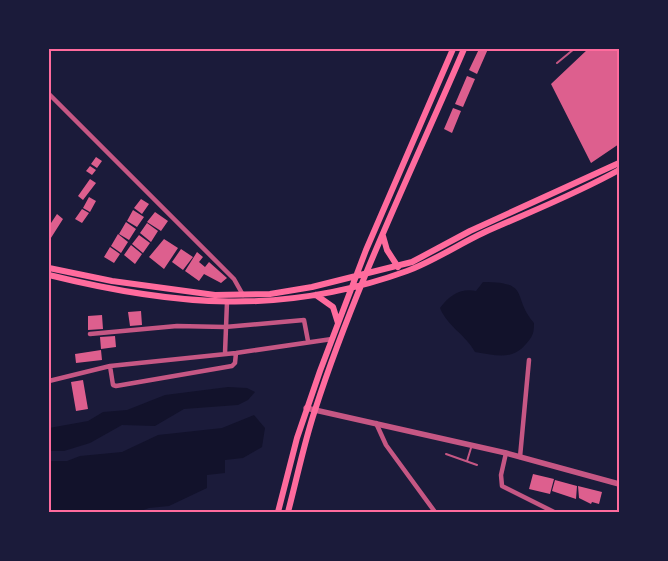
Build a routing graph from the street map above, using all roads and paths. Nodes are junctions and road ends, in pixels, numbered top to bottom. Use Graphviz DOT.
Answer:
graph roads {
  1 [pos="453,49"];
  2 [pos="464,49"];
  3 [pos="574,49"];
  4 [pos="557,63"];
  5 [pos="49,94"];
  6 [pos="619,163"];
  7 [pos="619,170"];
  8 [pos="383,236"];
  9 [pos="398,267"];
  10 [pos="49,268"];
  11 [pos="49,275"];
  12 [pos="365,275"];
  13 [pos="356,277"];
  14 [pos="362,283"];
  15 [pos="353,286"];
  16 [pos="243,295"];
  17 [pos="316,295"];
  18 [pos="227,302"];
  19 [pos="338,324"];
  20 [pos="225,327"];
  21 [pos="90,334"];
  22 [pos="332,339"];
  23 [pos="308,340"];
  24 [pos="236,352"];
  25 [pos="225,353"];
  26 [pos="529,360"];
  27 [pos="110,366"];
  28 [pos="49,381"];
  29 [pos="306,408"];
  30 [pos="315,410"];
  31 [pos="376,423"];
  32 [pos="471,445"];
  33 [pos="506,453"];
  34 [pos="446,454"];
  35 [pos="520,456"];
  36 [pos="467,461"];
  37 [pos="477,465"];
  38 [pos="619,484"];
  39 [pos="434,510"];
  40 [pos="278,512"];
  41 [pos="288,512"];
  42 [pos="440,512"];
  43 [pos="554,512"];
  1 -- 13 [label="main road"];
  2 -- 8 [label="main road"];
  3 -- 4 [label="lane"];
  5 -- 16 [label="street"];
  6 -- 9 [label="main road"];
  7 -- 14 [label="main road"];
  8 -- 9 [label="main road"];
  8 -- 12 [label="main road"];
  9 -- 12 [label="main road"];
  10 -- 16 [label="main road"];
  11 -- 18 [label="main road"];
  12 -- 13 [label="main road"];
  12 -- 14 [label="main road"];
  13 -- 15 [label="main road"];
  13 -- 16 [label="main road"];
  14 -- 15 [label="main road"];
  14 -- 30 [label="main road"];
  15 -- 17 [label="main road"];
  15 -- 19 [label="main road"];
  17 -- 18 [label="main road"];
  17 -- 19 [label="main road"];
  18 -- 20 [label="street"];
  19 -- 22 [label="main road"];
  20 -- 21 [label="street"];
  20 -- 23 [label="street"];
  20 -- 25 [label="street"];
  22 -- 23 [label="street"];
  22 -- 29 [label="main road"];
  23 -- 24 [label="street"];
  24 -- 25 [label="street"];
  24 -- 27 [label="street"];
  25 -- 27 [label="street"];
  26 -- 35 [label="street"];
  27 -- 28 [label="street"];
  29 -- 30 [label="street"];
  29 -- 40 [label="main road"];
  30 -- 31 [label="street"];
  30 -- 41 [label="main road"];
  31 -- 32 [label="street"];
  31 -- 39 [label="street"];
  32 -- 33 [label="street"];
  32 -- 36 [label="lane"];
  33 -- 35 [label="street"];
  33 -- 43 [label="street"];
  34 -- 36 [label="lane"];
  35 -- 38 [label="street"];
  36 -- 37 [label="lane"];
  39 -- 42 [label="street"];
}
